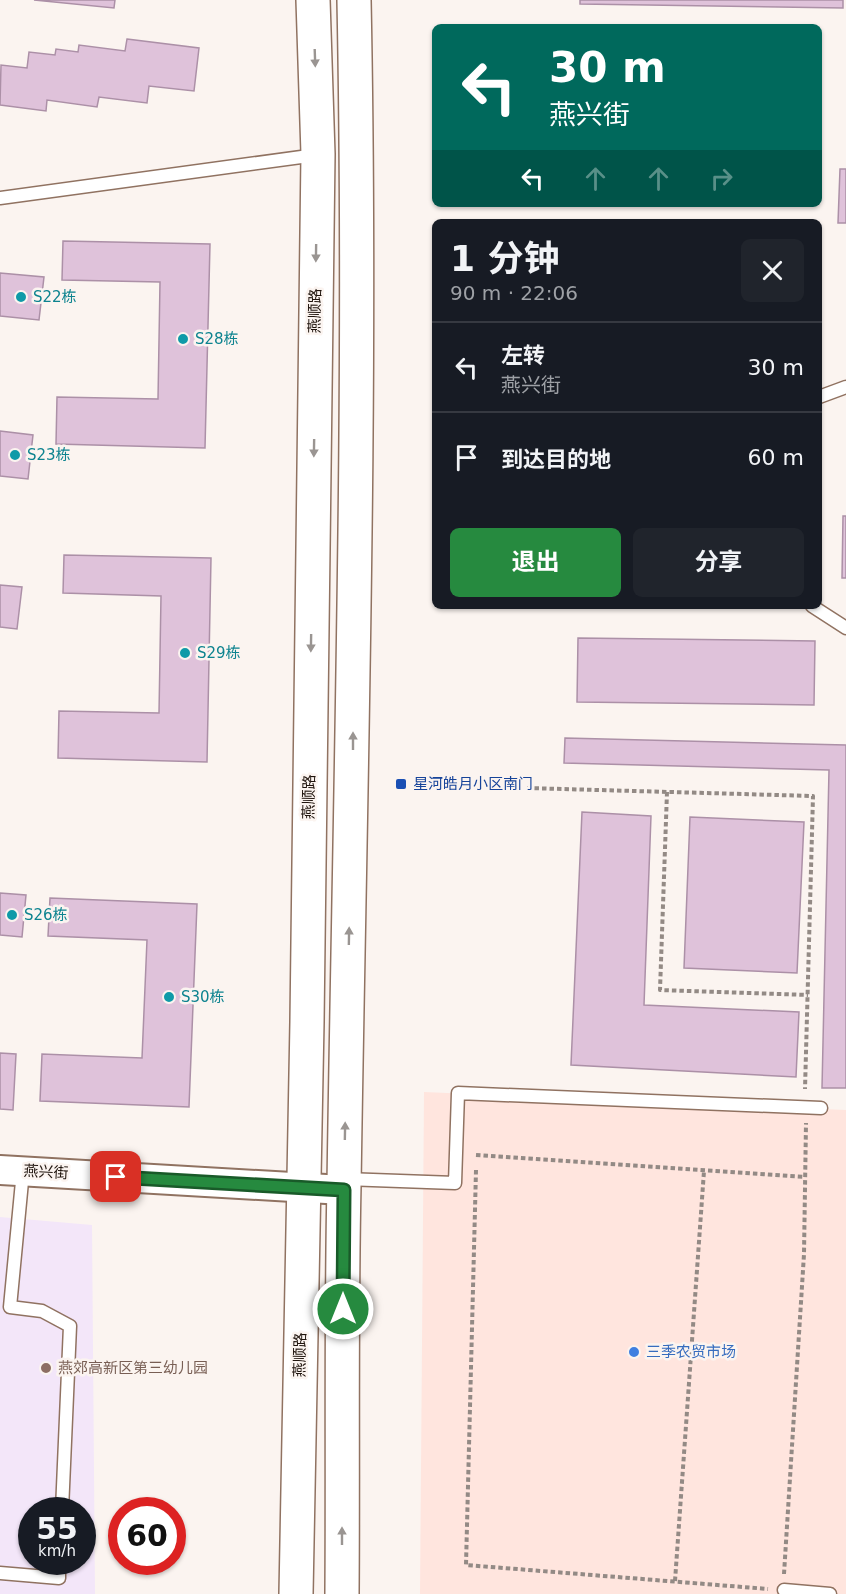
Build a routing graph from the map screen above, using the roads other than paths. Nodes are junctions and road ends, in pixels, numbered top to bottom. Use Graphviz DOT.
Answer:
graph roads {
  1 [pos="313,0"];
  2 [pos="354,0"];
  3 [pos="318,154"];
  4 [pos="0,198"];
  5 [pos="846,387"];
  6 [pos="822,397"];
  7 [pos="817,609"];
  8 [pos="846,628"];
  9 [pos="821,1108"];
  10 [pos="11,1170"];
  11 [pos="344,1185"];
  12 [pos="303,1188"];
  13 [pos="63,1497"];
  14 [pos="0,1573"];
  15 [pos="18,1575"];
  16 [pos="23,1575"];
  17 [pos="58,1575"];
  18 [pos="783,1590"];
  19 [pos="296,1594"];
  20 [pos="342,1594"];
  21 [pos="830,1594"];
  1 -- 3 [label="main road, 燕顺路, one-way"];
  11 -- 2 [label="main road, one-way"];
  3 -- 4 [label="lane"];
  3 -- 12 [label="main road, 燕顺路, one-way"];
  5 -- 6 [label="lane"];
  7 -- 8 [label="lane"];
  9 -- 11 [label="lane"];
  10 -- 12 [label="street, 燕兴街"];
  10 -- 13 [label="lane"];
  11 -- 12 [label="street, 燕兴街"];
  20 -- 11 [label="main road, one-way"];
  12 -- 19 [label="main road, 燕顺路"];
  14 -- 15 [label="lane"];
  16 -- 17 [label="lane"];
  18 -- 21 [label="lane"];
}
